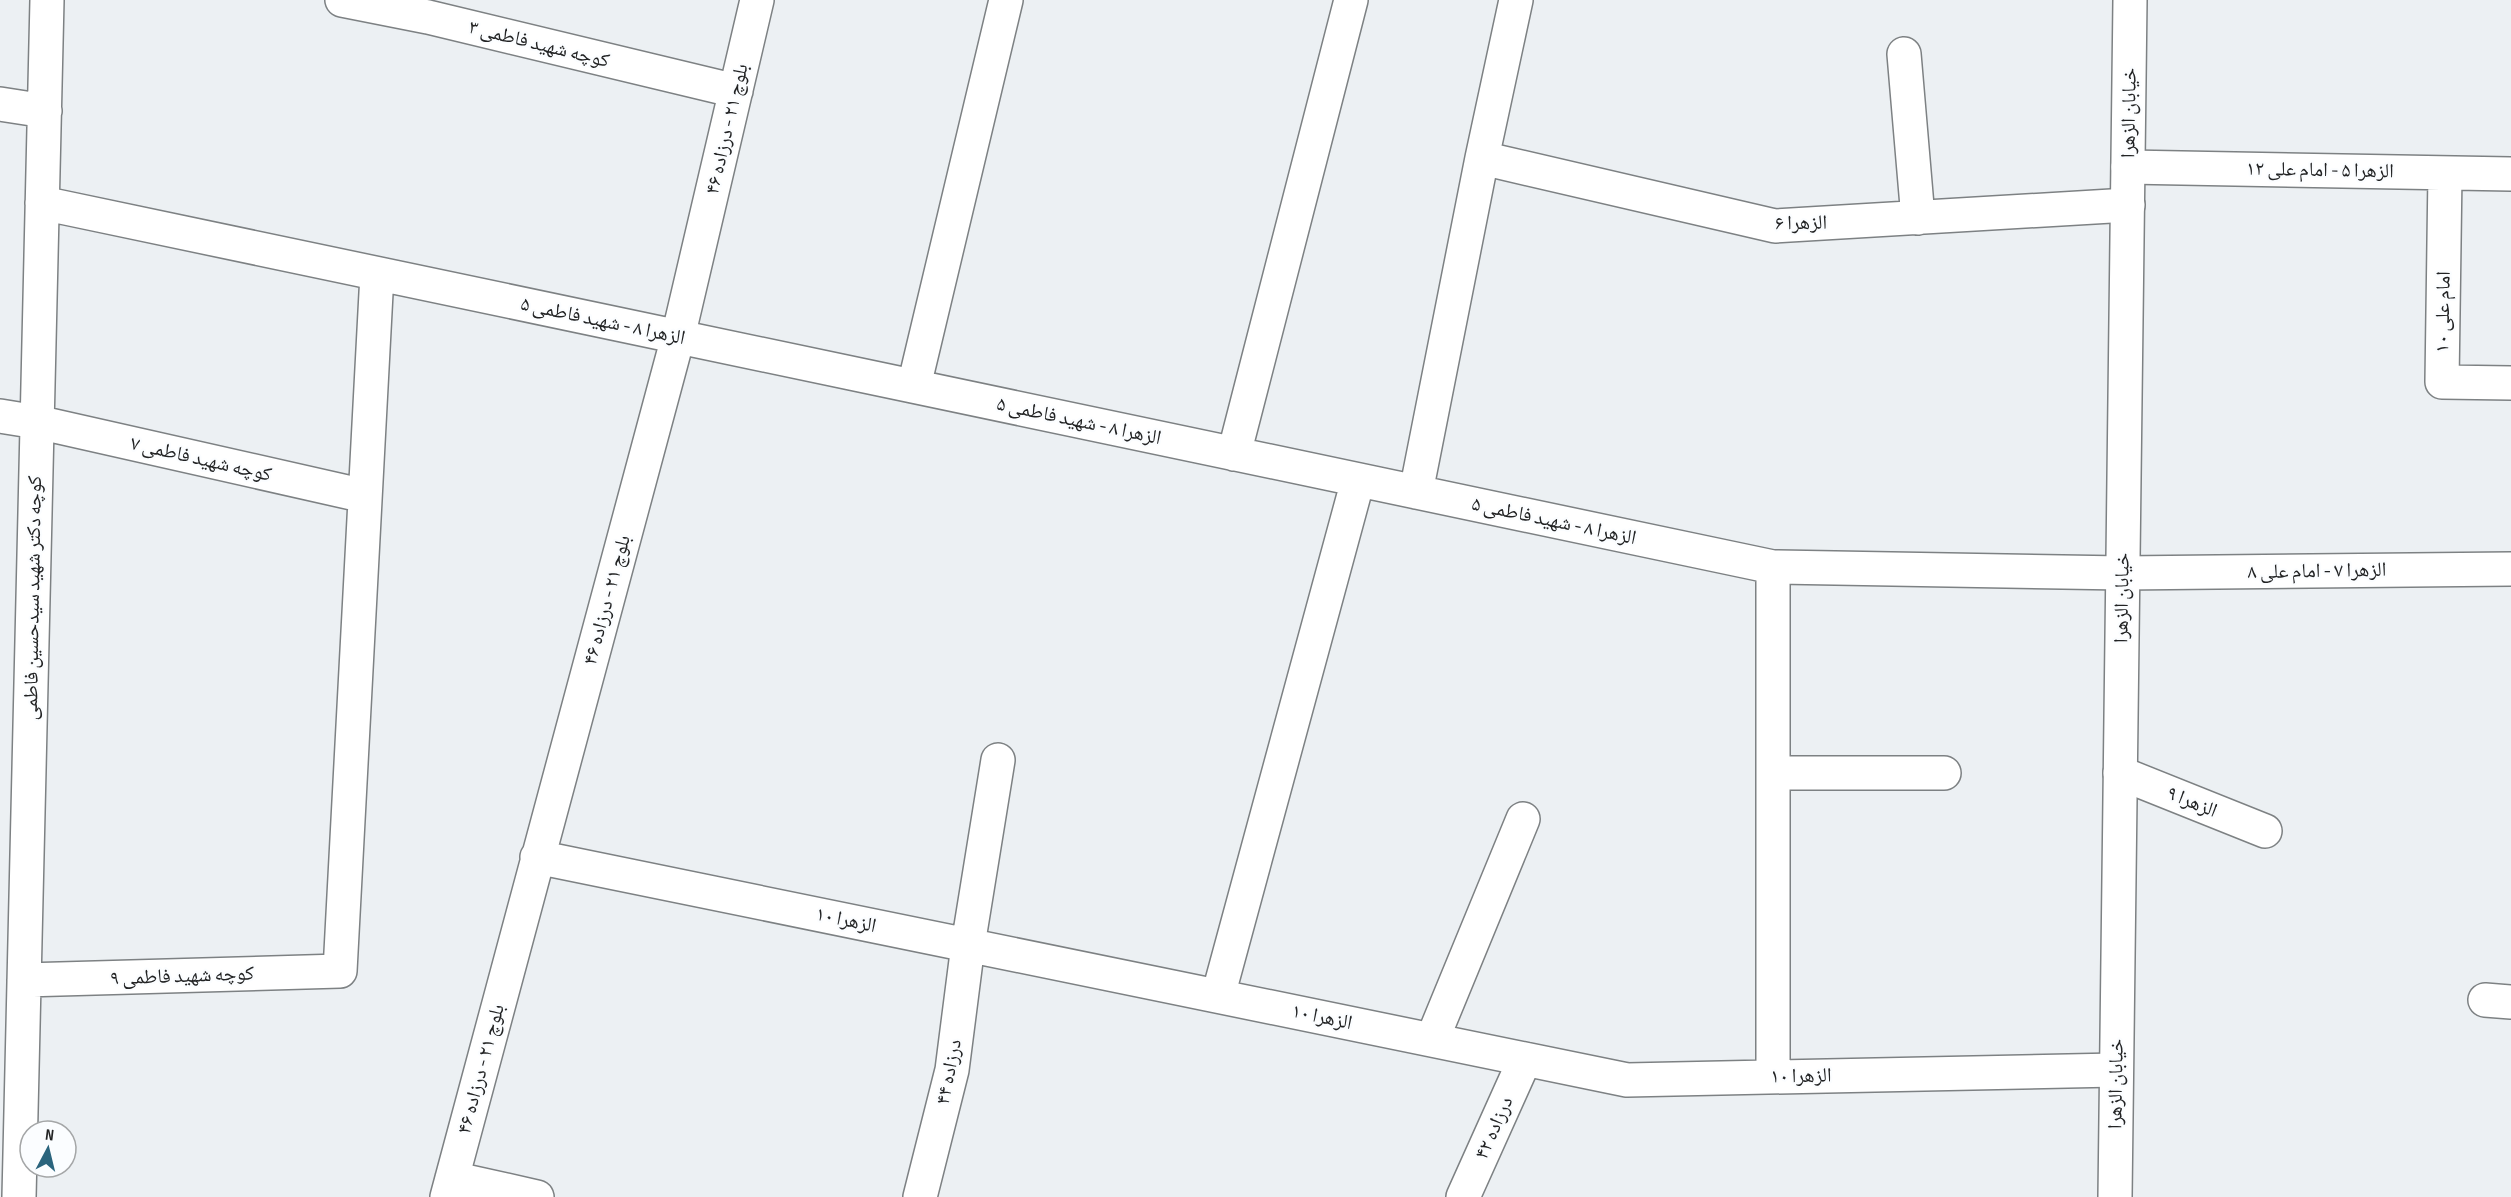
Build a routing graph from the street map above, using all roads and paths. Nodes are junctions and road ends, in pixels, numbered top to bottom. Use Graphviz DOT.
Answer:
graph roads {
  1 [pos="47,0"];
  2 [pos="342,0"];
  3 [pos="757,0"];
  4 [pos="1006,0"];
  5 [pos="1351,0"];
  6 [pos="1516,0"];
  7 [pos="2130,0"];
  8 [pos="430,8"];
  9 [pos="1904,54"];
  10 [pos="735,91"];
  11 [pos="0,104"];
  12 [pos="45,111"];
  13 [pos="1482,158"];
  14 [pos="2128,167"];
  15 [pos="2445,173"];
  16 [pos="2511,174"];
  17 [pos="42,203"];
  18 [pos="2128,205"];
  19 [pos="1918,218"];
  20 [pos="377,274"];
  21 [pos="678,337"];
  22 [pos="2511,382"];
  23 [pos="914,386"];
  24 [pos="0,416"];
  25 [pos="37,422"];
  26 [pos="1234,454"];
  27 [pos="1358,480"];
  28 [pos="1416,492"];
  29 [pos="365,496"];
  30 [pos="1773,567"];
  31 [pos="2511,569"];
  32 [pos="2123,573"];
  33 [pos="998,760"];
  34 [pos="1773,773"];
  35 [pos="1944,773"];
  36 [pos="2120,774"];
  37 [pos="1523,819"];
  38 [pos="14,823"];
  39 [pos="2265,831"];
  40 [pos="537,857"];
  41 [pos="968,945"];
  42 [pos="24,980"];
  43 [pos="1218,996"];
  44 [pos="1432,1040"];
  45 [pos="1525,1059"];
  46 [pos="2116,1070"];
  47 [pos="1773,1077"];
  48 [pos="10,1107"];
  49 [pos="449,1188"];
  50 [pos="19,1197"];
  51 [pos="537,1197"];
  52 [pos="920,1197"];
  53 [pos="1463,1197"];
  54 [pos="2115,1197"];
  1 -- 12 [label="street, کوچه دکتر شهید سیدحسین فاطمی"];
  2 -- 8 [label="street, کوچه شهید فاطمی ۳"];
  3 -- 10 [label="street, بلوچ ۲۱ - درزاده ۴۶"];
  4 -- 23 [label="street"];
  5 -- 26 [label="street"];
  6 -- 13 [label="street"];
  7 -- 14 [label="street, خیابان الزهرا"];
  8 -- 10 [label="street, کوچه شهید فاطمی ۳"];
  9 -- 19 [label="street"];
  10 -- 21 [label="street, بلوچ ۲۱ - درزاده ۴۶"];
  11 -- 12 [label="street"];
  12 -- 17 [label="street, کوچه دکتر شهید سیدحسین فاطمی"];
  13 -- 19 [label="street, الزهرا ۶"];
  13 -- 28 [label="street"];
  14 -- 15 [label="street, الزهرا ۵ - امام علی ۱۲"];
  14 -- 18 [label="street, خیابان الزهرا"];
  15 -- 16 [label="street, الزهرا ۵ - امام علی ۱۲"];
  15 -- 22 [label="street, امام علی ۱۰"];
  17 -- 20 [label="street, الزهرا ۸ - شهید فاطمی ۵"];
  17 -- 25 [label="street, کوچه دکتر شهید سیدحسین فاطمی"];
  18 -- 19 [label="street, الزهرا ۶"];
  18 -- 32 [label="street, خیابان الزهرا"];
  20 -- 21 [label="street, الزهرا ۸ - شهید فاطمی ۵"];
  20 -- 29 [label="street"];
  21 -- 23 [label="street, الزهرا ۸ - شهید فاطمی ۵"];
  21 -- 40 [label="street, بلوچ ۲۱ - درزاده ۴۶"];
  23 -- 26 [label="street, الزهرا ۸ - شهید فاطمی ۵"];
  24 -- 25 [label="street, کوچه شهید فاطمی ۷"];
  25 -- 29 [label="street, کوچه شهید فاطمی ۷"];
  25 -- 38 [label="street, کوچه دکتر شهید سیدحسین فاطمی"];
  26 -- 27 [label="street, الزهرا ۸ - شهید فاطمی ۵"];
  27 -- 28 [label="street, الزهرا ۸ - شهید فاطمی ۵"];
  27 -- 43 [label="street"];
  28 -- 30 [label="street, الزهرا ۸ - شهید فاطمی ۵"];
  29 -- 42 [label="street, کوچه شهید فاطمی ۹"];
  30 -- 32 [label="street, الزهرا ۸ - شهید فاطمی ۵"];
  30 -- 34 [label="street"];
  31 -- 32 [label="street, الزهرا ۷ - امام علی ۸"];
  32 -- 36 [label="street, خیابان الزهرا"];
  33 -- 41 [label="street, درزاده ۴۴"];
  34 -- 35 [label="street"];
  34 -- 47 [label="street"];
  36 -- 39 [label="street, الزهرا ۹"];
  36 -- 46 [label="street, خیابان الزهرا"];
  37 -- 44 [label="street"];
  38 -- 42 [label="street, کوچه دکتر شهید سیدحسین فاطمی"];
  40 -- 41 [label="street, الزهرا ۱۰"];
  40 -- 49 [label="street, بلوچ ۲۱ - درزاده ۴۶"];
  41 -- 43 [label="street, الزهرا ۱۰"];
  41 -- 52 [label="street, درزاده ۴۴"];
  42 -- 48 [label="street, کوچه دکتر شهید سیدحسین فاطمی"];
  43 -- 44 [label="street, الزهرا ۱۰"];
  44 -- 45 [label="street, الزهرا ۱۰"];
  45 -- 47 [label="street, الزهرا ۱۰"];
  45 -- 53 [label="street, درزاده ۴۲"];
  46 -- 47 [label="street, الزهرا ۱۰"];
  46 -- 54 [label="street, خیابان الزهرا"];
  48 -- 50 [label="street, کوچه دکتر شهید سیدحسین فاطمی"];
  49 -- 51 [label="street"];
}
